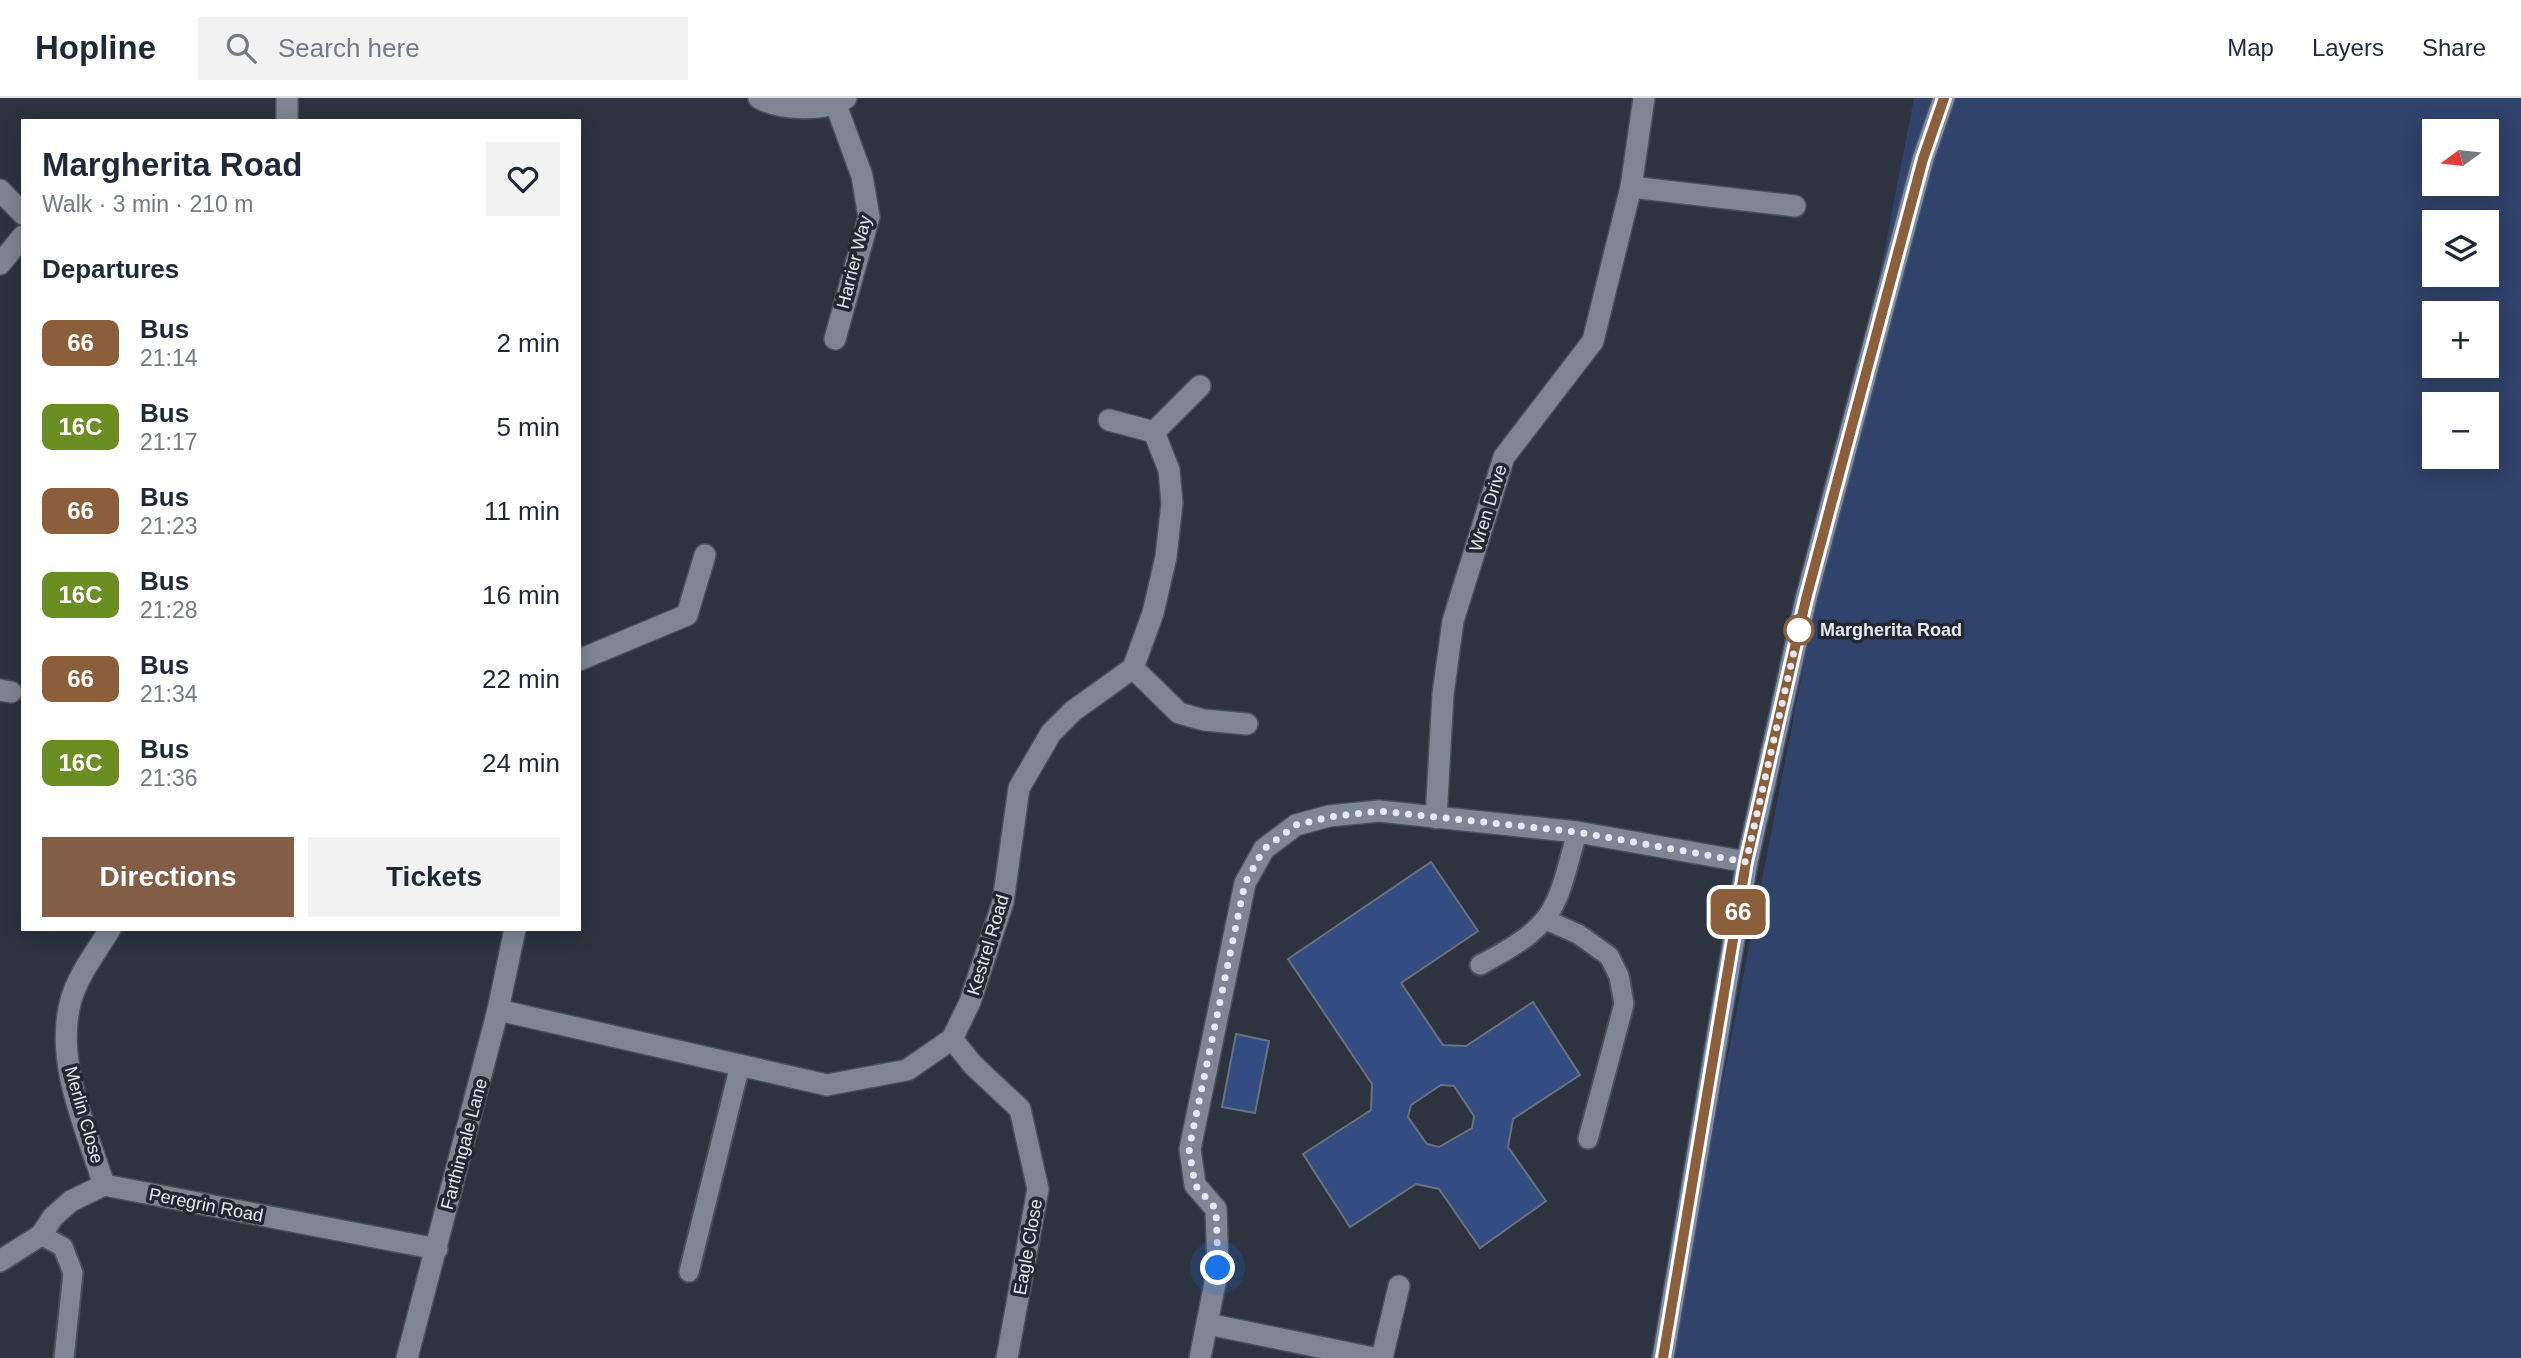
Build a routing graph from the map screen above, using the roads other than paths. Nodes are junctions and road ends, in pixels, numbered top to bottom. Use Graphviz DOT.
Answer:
graph roads {
  1 [pos="287,98"];
  2 [pos="759,98"];
  3 [pos="1644,98"];
  4 [pos="1944,98"];
  5 [pos="841,102"];
  6 [pos="287,119"];
  7 [pos="1632,187"];
  8 [pos="0,190"];
  9 [pos="1795,206"];
  10 [pos="21,212"];
  11 [pos="21,238"];
  12 [pos="0,264"];
  13 [pos="835,339"];
  14 [pos="1200,386"];
  15 [pos="1110,420"];
  16 [pos="1154,432"];
  17 [pos="705,555"];
  18 [pos="581,659"];
  19 [pos="1133,668"];
  20 [pos="1247,724"];
  21 [pos="1436,818"];
  22 [pos="1577,832"];
  23 [pos="1746,862"];
  24 [pos="1546,920"];
  25 [pos="109,931"];
  26 [pos="515,931"];
  27 [pos="1480,965"];
  28 [pos="498,1010"];
  29 [pos="952,1039"];
  30 [pos="740,1065"];
  31 [pos="1588,1139"];
  32 [pos="104,1185"];
  33 [pos="41,1235"];
  34 [pos="437,1249"];
  35 [pos="0,1261"];
  36 [pos="688,1272"];
  37 [pos="1399,1286"];
  38 [pos="1208,1324"];
  39 [pos="64,1358"];
  40 [pos="407,1358"];
  41 [pos="1007,1358"];
  42 [pos="1200,1358"];
  43 [pos="1373,1358"];
  44 [pos="1382,1358"];
  45 [pos="1663,1358"];
  1 -- 6 [label="street"];
  2 -- 5 [label="street, Harrier Way"];
  3 -- 7 [label="street, Wren Drive"];
  4 -- 23 [label="street"];
  5 -- 13 [label="street, Harrier Way"];
  7 -- 9 [label="street"];
  7 -- 21 [label="street, Wren Drive"];
  8 -- 10 [label="street"];
  11 -- 12 [label="street"];
  14 -- 16 [label="street"];
  15 -- 16 [label="street"];
  16 -- 19 [label="street"];
  17 -- 18 [label="street"];
  19 -- 20 [label="street"];
  19 -- 29 [label="street, Kestrel Road"];
  21 -- 22 [label="street"];
  21 -- 38 [label="street"];
  22 -- 23 [label="street"];
  22 -- 24 [label="lane"];
  23 -- 45 [label="street"];
  24 -- 27 [label="lane"];
  24 -- 31 [label="lane"];
  25 -- 32 [label="street, Merlin Close"];
  26 -- 28 [label="street, Farthingale Lane"];
  28 -- 30 [label="street, Kestrel Road"];
  28 -- 34 [label="street, Farthingale Lane"];
  29 -- 30 [label="street, Kestrel Road"];
  29 -- 41 [label="street, Eagle Close"];
  30 -- 36 [label="lane"];
  32 -- 33 [label="street"];
  32 -- 34 [label="street, Peregrin Road"];
  33 -- 35 [label="street"];
  33 -- 39 [label="lane"];
  34 -- 40 [label="street, Farthingale Lane"];
  37 -- 44 [label="street"];
  38 -- 42 [label="street"];
  38 -- 43 [label="street"];
}
